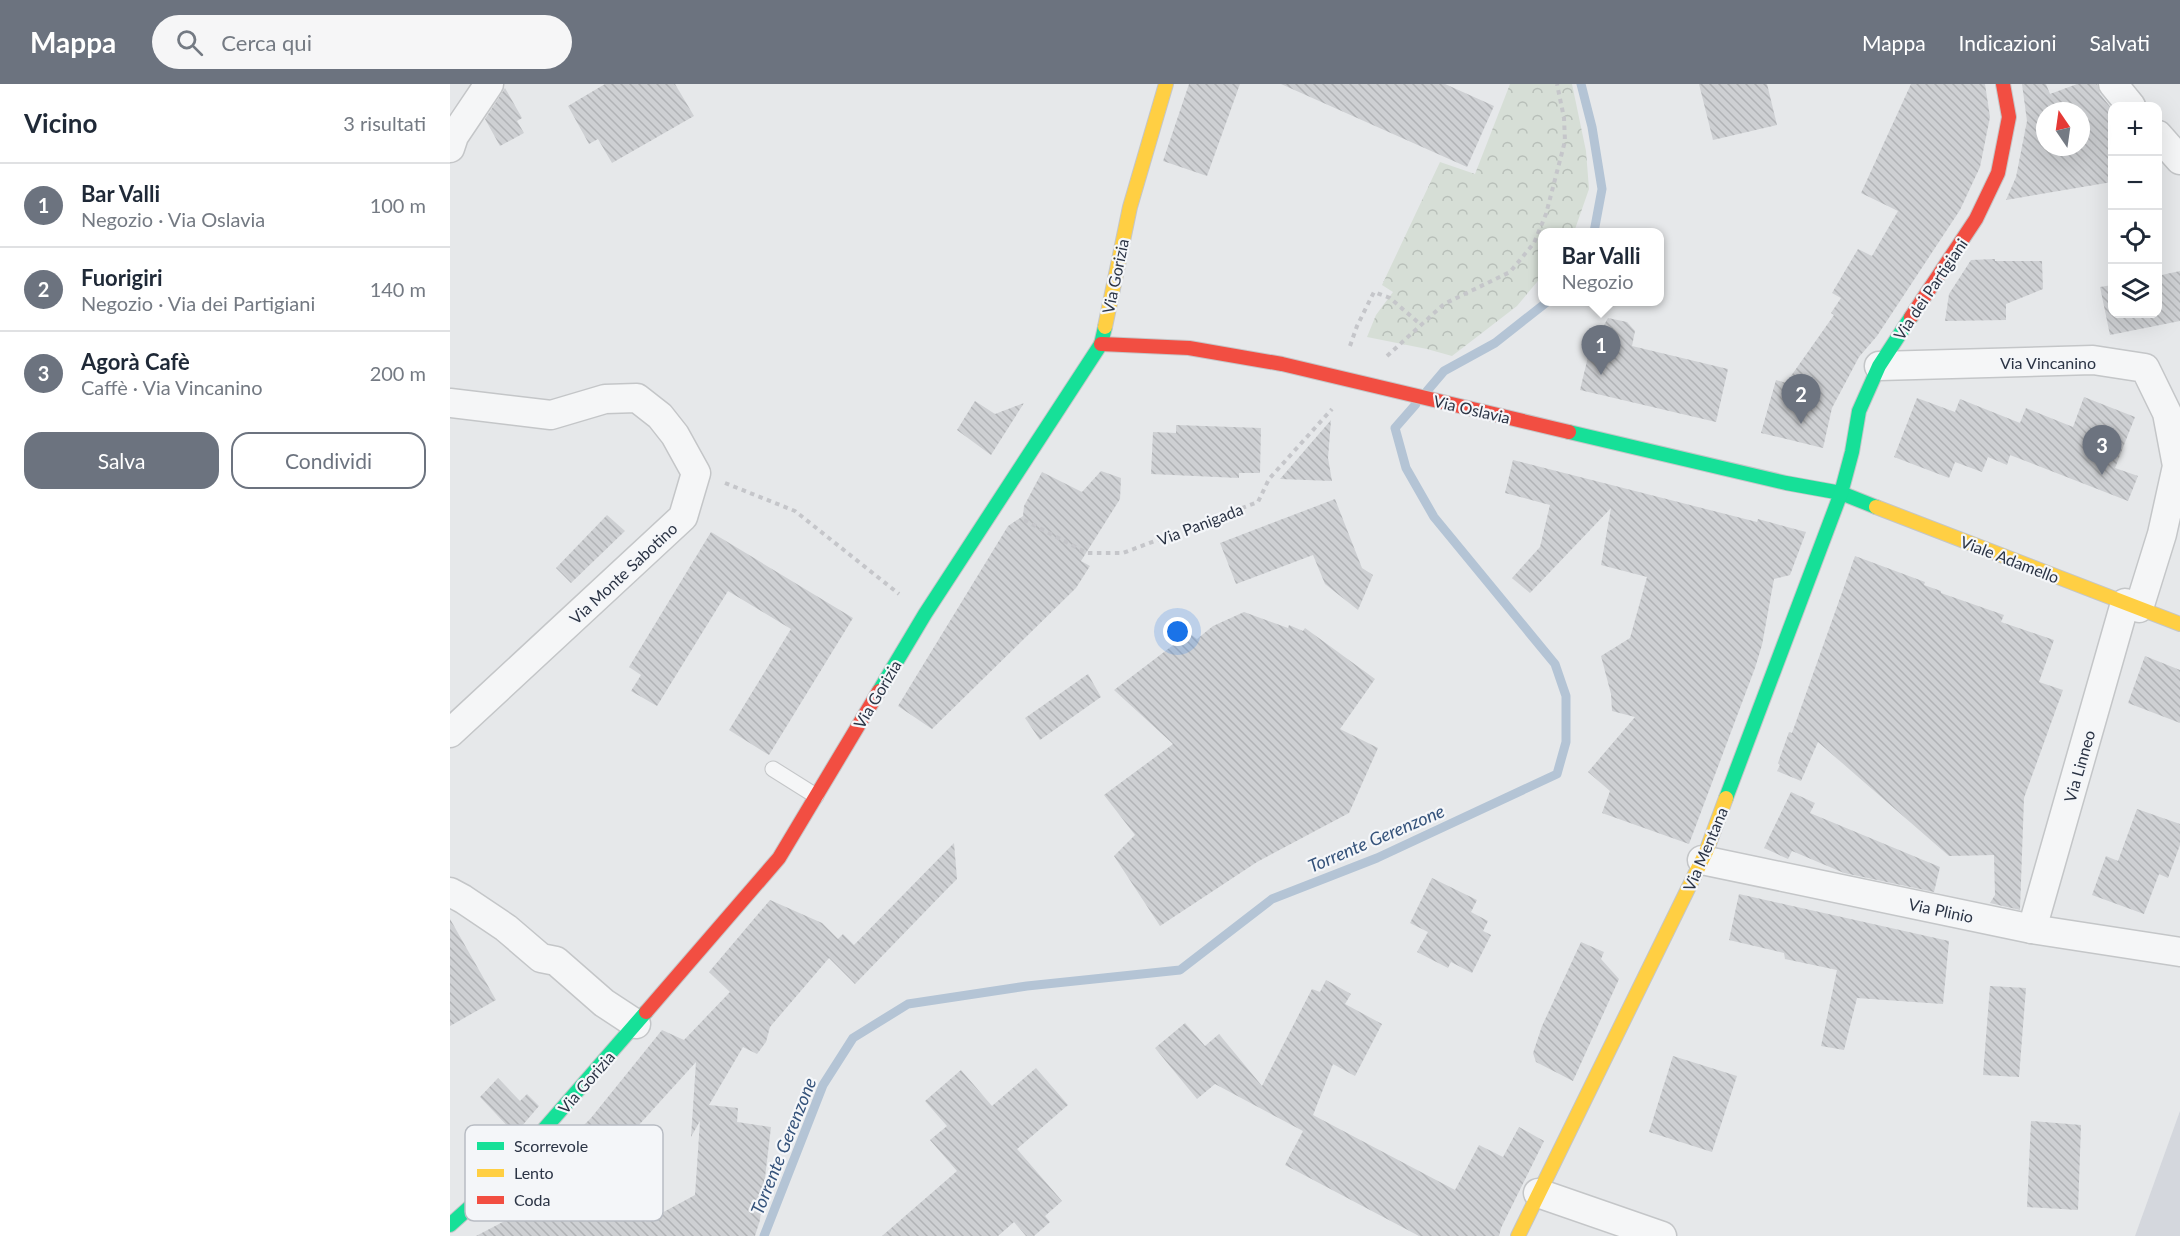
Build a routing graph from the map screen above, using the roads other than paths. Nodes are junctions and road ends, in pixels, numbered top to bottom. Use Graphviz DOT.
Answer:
graph roads {
  1 [pos="489,84"];
  2 [pos="1166,84"];
  3 [pos="2003,84"];
  4 [pos="2113,84"];
  5 [pos="2129,102"];
  6 [pos="2162,140"];
  7 [pos="450,148"];
  8 [pos="2180,160"];
  9 [pos="1101,344"];
  10 [pos="1879,366"];
  11 [pos="450,403"];
  12 [pos="1841,493"];
  13 [pos="2132,605"];
  14 [pos="2180,624"];
  15 [pos="450,733"];
  16 [pos="773,770"];
  17 [pos="816,796"];
  18 [pos="1702,860"];
  19 [pos="450,892"];
  20 [pos="2032,929"];
  21 [pos="2180,952"];
  22 [pos="636,1024"];
  23 [pos="548,1125"];
  24 [pos="1538,1193"];
  25 [pos="465,1212"];
  26 [pos="450,1225"];
  27 [pos="1518,1236"];
  28 [pos="1662,1236"];
  1 -- 7 [label="street"];
  2 -- 9 [label="street, Via Gorizia"];
  3 -- 10 [label="street, Via dei Partigiani"];
  4 -- 5 [label="street"];
  6 -- 8 [label="street"];
  9 -- 12 [label="street, Via Oslavia"];
  9 -- 17 [label="street, Via Gorizia"];
  10 -- 12 [label="street, Via dei Partigiani"];
  10 -- 13 [label="street, Via Vincanino"];
  11 -- 15 [label="street, Via Monte Sabotino"];
  12 -- 13 [label="street, Viale Adamello"];
  12 -- 18 [label="street, Via Mentana"];
  13 -- 14 [label="street, Viale Adamello"];
  13 -- 20 [label="street, Via Linneo"];
  16 -- 17 [label="lane"];
  17 -- 22 [label="street, Via Gorizia"];
  18 -- 20 [label="street, Via Plinio"];
  18 -- 24 [label="street, Via Mentana"];
  19 -- 22 [label="street"];
  20 -- 21 [label="street, Via Plinio"];
  22 -- 23 [label="street, Via Gorizia"];
  24 -- 27 [label="street, Via Mentana"];
  24 -- 28 [label="street"];
  25 -- 26 [label="street, Via Gorizia"];
}
